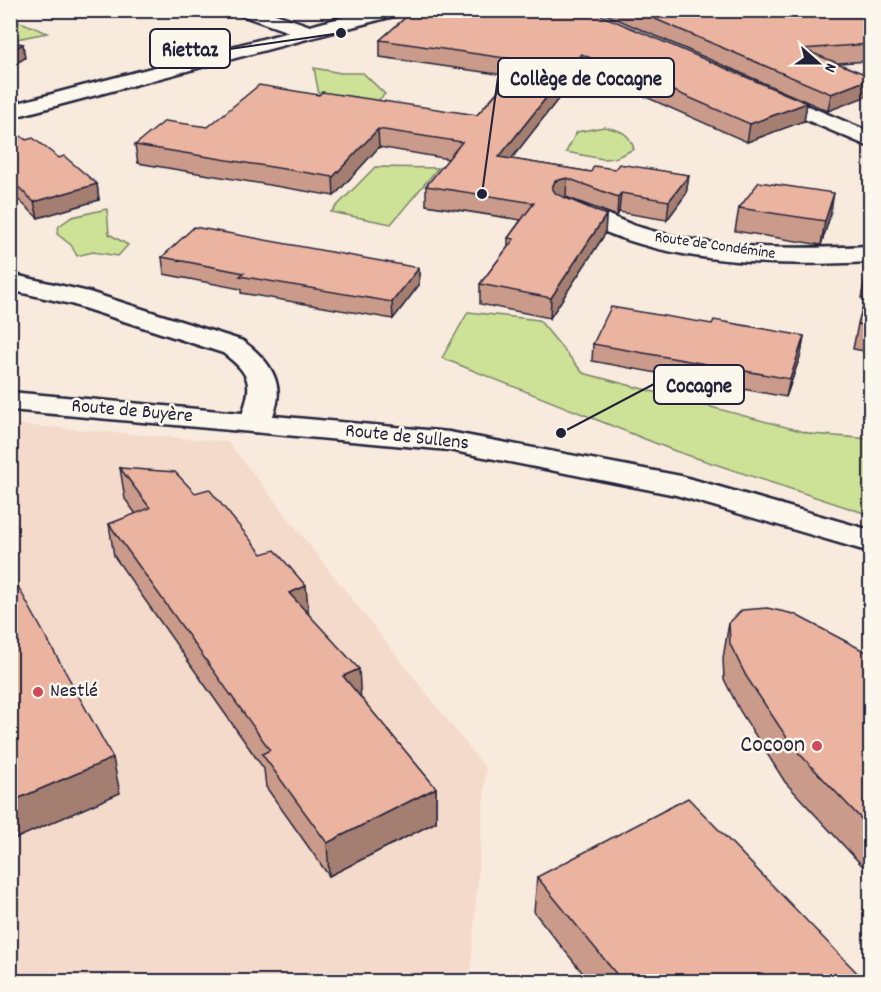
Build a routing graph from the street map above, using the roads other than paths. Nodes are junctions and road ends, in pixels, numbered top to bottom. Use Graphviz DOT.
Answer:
graph roads {
  1 [pos="245,10"];
  2 [pos="394,10"];
  3 [pos="310,33"];
  4 [pos="741,84"];
  5 [pos="10,112"];
  6 [pos="870,140"];
  7 [pos="565,206"];
  8 [pos="870,254"];
  9 [pos="10,282"];
  10 [pos="10,401"];
  11 [pos="254,423"];
  12 [pos="870,541"];
  1 -- 3 [label="street"];
  2 -- 3 [label="street"];
  3 -- 5 [label="street"];
  4 -- 6 [label="street"];
  7 -- 8 [label="street, Route de Condémine"];
  9 -- 11 [label="street"];
  10 -- 11 [label="street, Route de Buyère"];
  11 -- 12 [label="street, Route de Sullens"];
}
